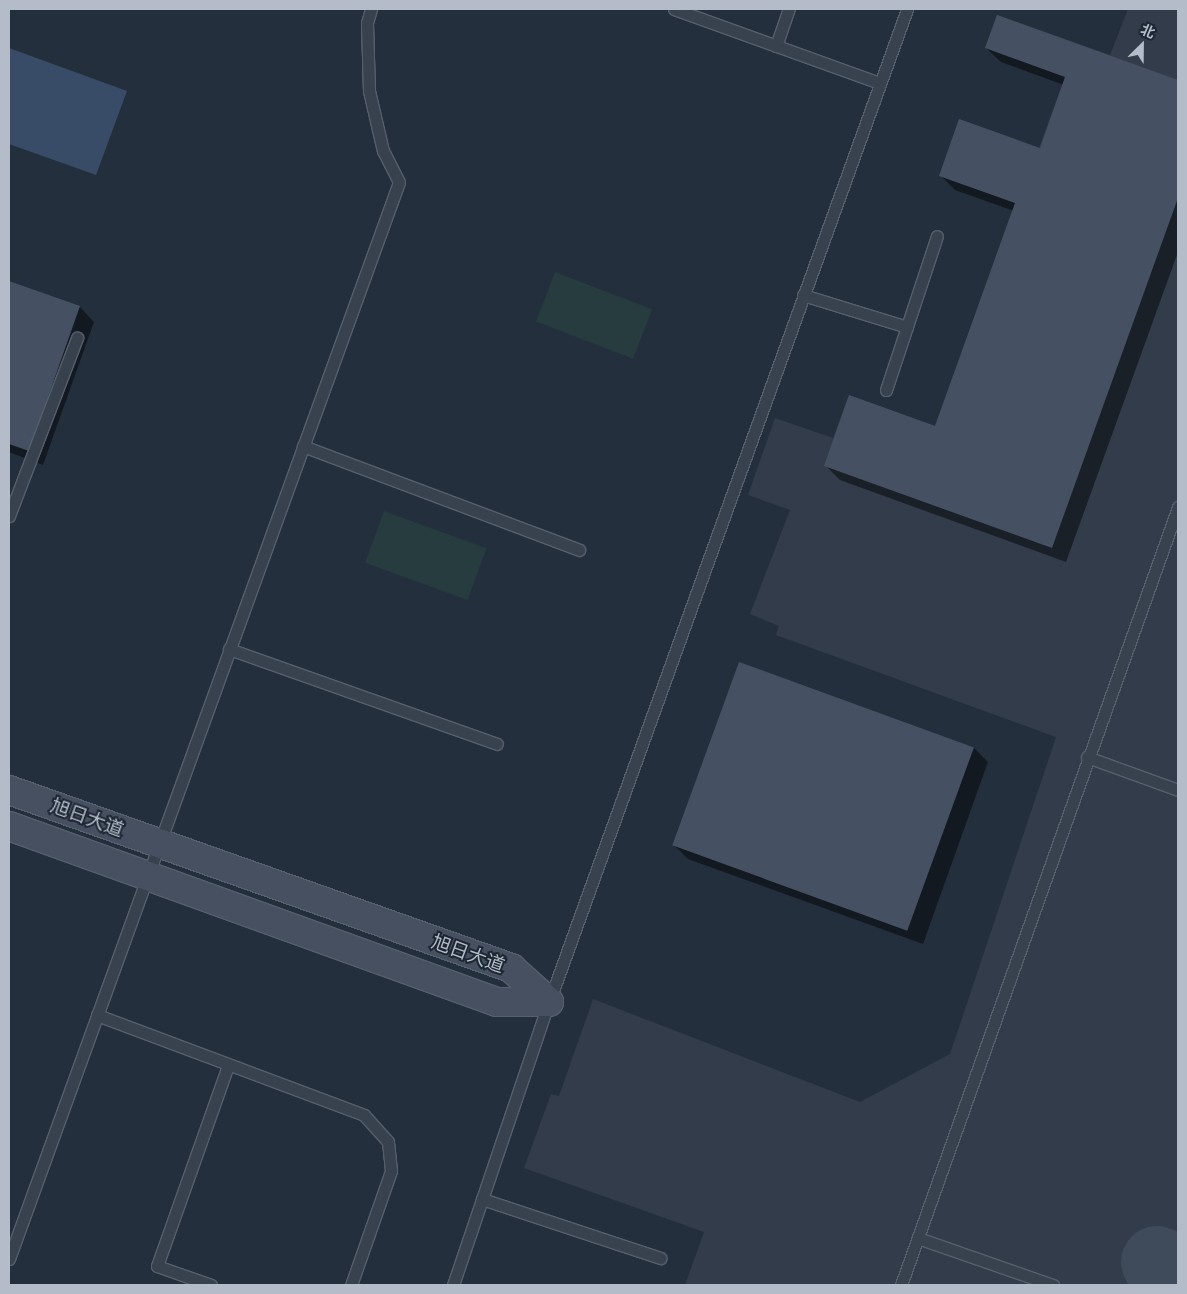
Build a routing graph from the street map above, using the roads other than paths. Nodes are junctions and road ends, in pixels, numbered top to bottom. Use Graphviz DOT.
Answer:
graph roads {
  1 [pos="370,9"];
  2 [pos="674,9"];
  3 [pos="789,9"];
  4 [pos="907,9"];
  5 [pos="776,46"];
  6 [pos="879,83"];
  7 [pos="937,236"];
  8 [pos="804,294"];
  9 [pos="907,327"];
  10 [pos="77,338"];
  11 [pos="886,390"];
  12 [pos="303,446"];
  13 [pos="1178,507"];
  14 [pos="9,516"];
  15 [pos="579,550"];
  16 [pos="229,649"];
  17 [pos="497,744"];
  18 [pos="1087,757"];
  19 [pos="9,790"];
  20 [pos="1178,790"];
  21 [pos="9,826"];
  22 [pos="159,843"];
  23 [pos="147,876"];
  24 [pos="549,1002"];
  25 [pos="97,1015"];
  26 [pos="228,1065"];
  27 [pos="482,1199"];
  28 [pos="918,1238"];
  29 [pos="660,1258"];
  30 [pos="9,1259"];
  31 [pos="211,1285"];
  32 [pos="351,1285"];
  33 [pos="453,1285"];
  34 [pos="901,1285"];
  35 [pos="1053,1285"];
  1 -- 12 [label="lane"];
  2 -- 5 [label="lane"];
  3 -- 5 [label="lane"];
  4 -- 6 [label="lane"];
  5 -- 6 [label="lane"];
  6 -- 8 [label="lane"];
  7 -- 9 [label="lane"];
  8 -- 9 [label="lane"];
  8 -- 24 [label="lane"];
  9 -- 11 [label="lane"];
  10 -- 14 [label="lane"];
  12 -- 15 [label="lane"];
  12 -- 16 [label="lane"];
  13 -- 18 [label="lane"];
  16 -- 17 [label="lane"];
  16 -- 22 [label="lane"];
  18 -- 20 [label="lane"];
  18 -- 28 [label="lane"];
  19 -- 22 [label="main road, 旭日大道"];
  21 -- 23 [label="main road, 旭日大道"];
  22 -- 23 [label="lane"];
  22 -- 24 [label="main road, 旭日大道"];
  23 -- 24 [label="main road, 旭日大道"];
  23 -- 25 [label="lane"];
  24 -- 27 [label="lane"];
  25 -- 26 [label="lane"];
  25 -- 30 [label="lane"];
  26 -- 31 [label="lane"];
  26 -- 32 [label="lane"];
  27 -- 29 [label="lane"];
  27 -- 33 [label="lane"];
  28 -- 34 [label="lane"];
  28 -- 35 [label="lane"];
}
